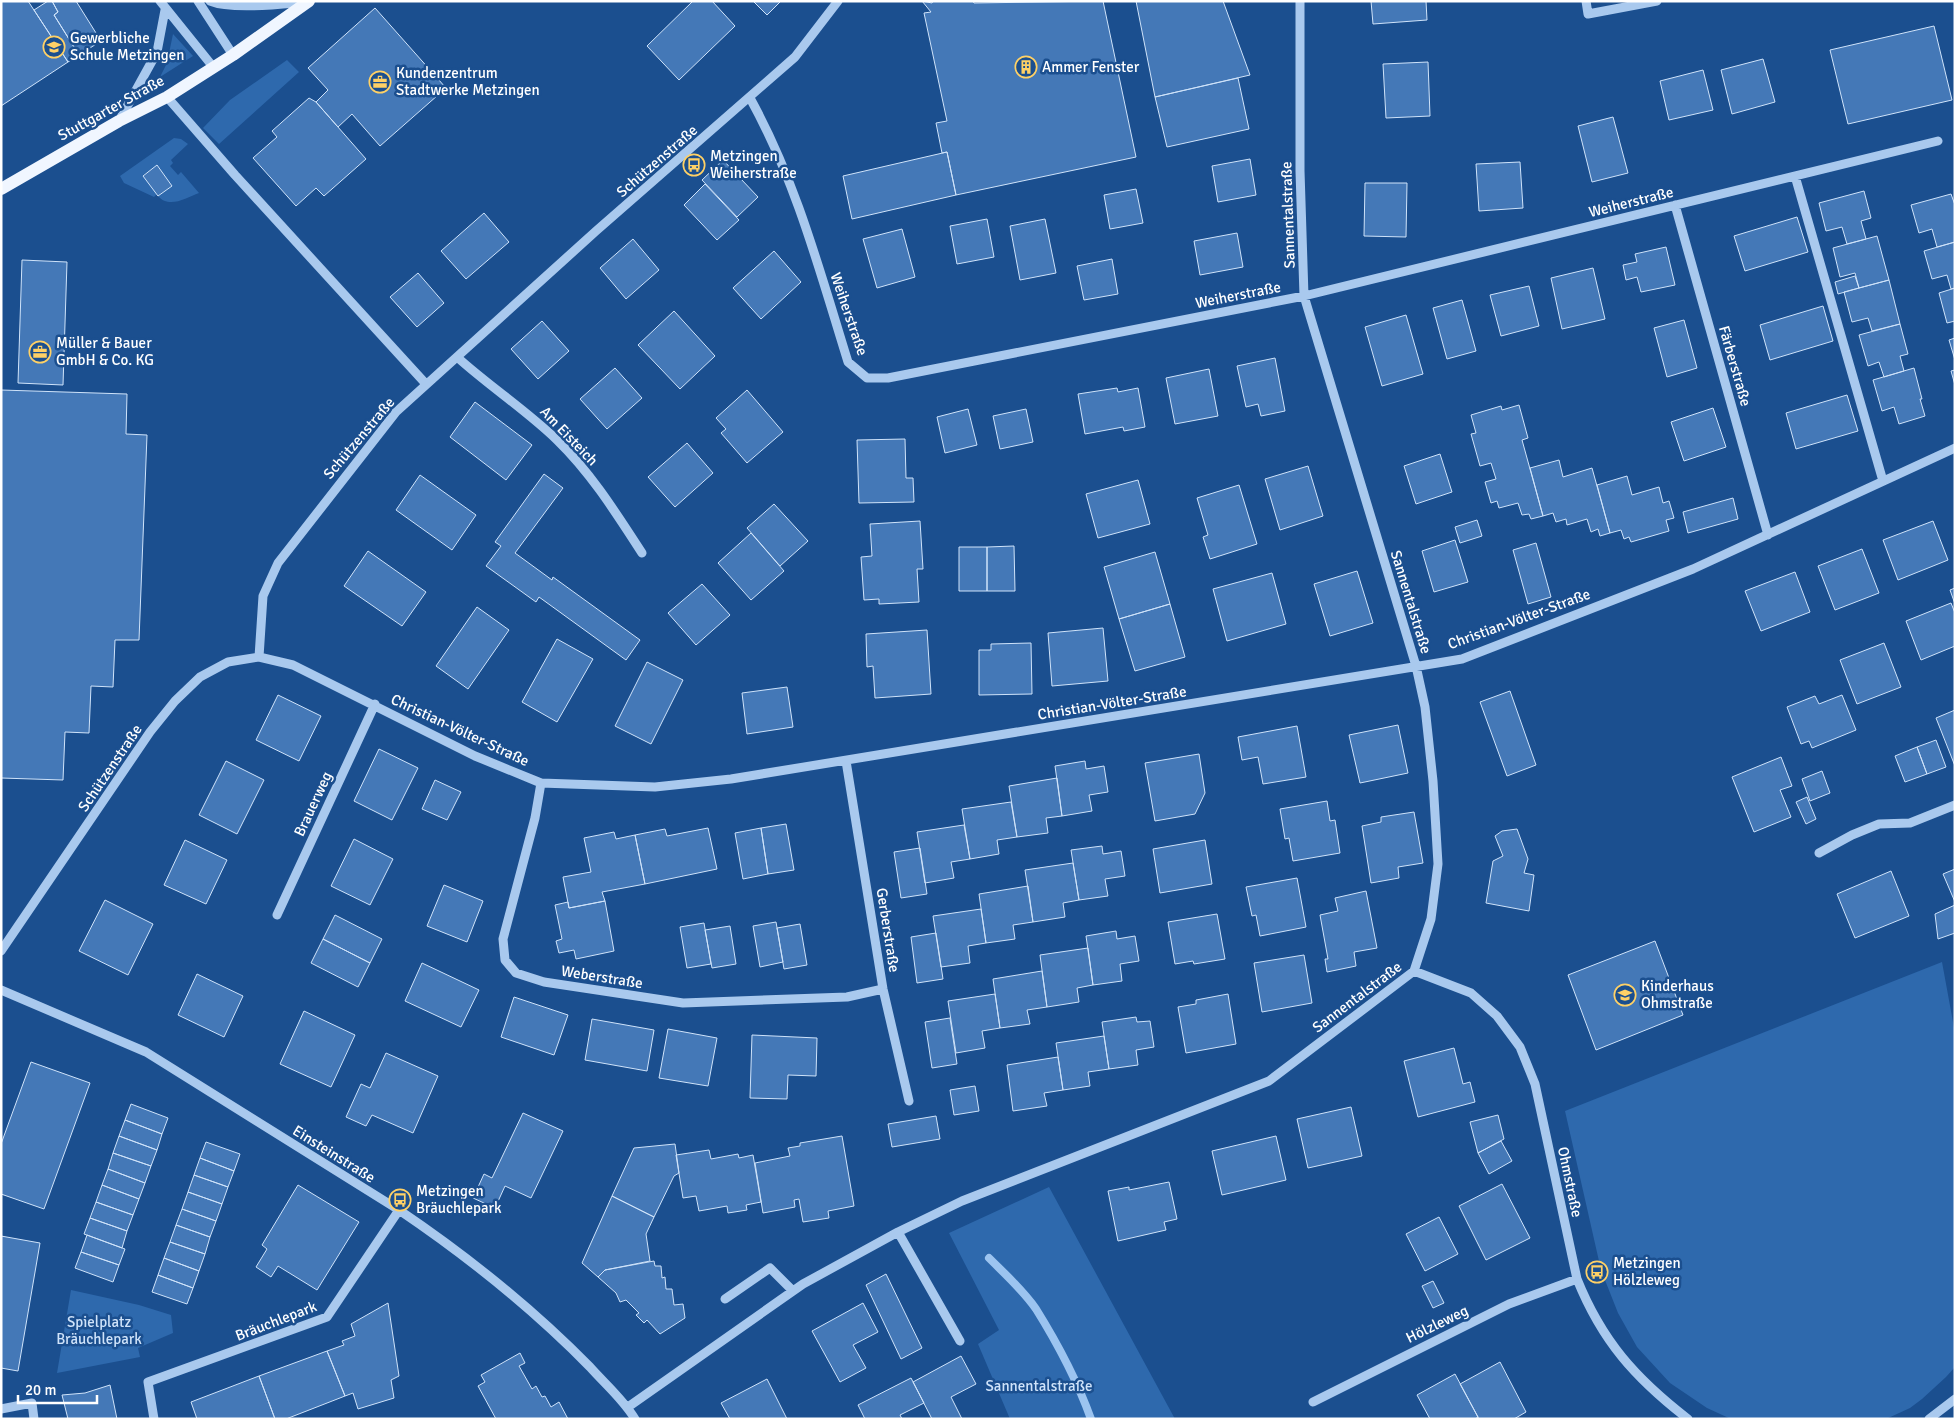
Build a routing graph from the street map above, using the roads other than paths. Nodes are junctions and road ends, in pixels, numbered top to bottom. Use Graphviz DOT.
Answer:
graph roads {
  1 [pos="160,1"];
  2 [pos="198,1"];
  3 [pos="210,1"];
  4 [pos="309,1"];
  5 [pos="838,1"];
  6 [pos="1300,1"];
  7 [pos="1586,1"];
  8 [pos="1657,1"];
  9 [pos="165,10"];
  10 [pos="233,55"];
  11 [pos="214,68"];
  12 [pos="167,97"];
  13 [pos="750,98"];
  14 [pos="119,120"];
  15 [pos="1938,141"];
  16 [pos="1795,176"];
  17 [pos="1,189"];
  18 [pos="1675,205"];
  19 [pos="1304,296"];
  20 [pos="457,357"];
  21 [pos="426,384"];
  22 [pos="1954,451"];
  23 [pos="1883,481"];
  24 [pos="1768,535"];
  25 [pos="642,552"];
  26 [pos="258,657"];
  27 [pos="1416,666"];
  28 [pos="375,704"];
  29 [pos="846,761"];
  30 [pos="542,783"];
  31 [pos="1955,805"];
  32 [pos="1819,853"];
  33 [pos="276,915"];
  34 [pos="1,951"];
  35 [pos="1414,971"];
  36 [pos="883,989"];
  37 [pos="1,990"];
  38 [pos="910,1101"];
  39 [pos="399,1210"];
  40 [pos="898,1232"];
  41 [pos="1577,1278"];
  42 [pos="793,1291"];
  43 [pos="726,1300"];
  44 [pos="960,1341"];
  45 [pos="1955,1398"];
  46 [pos="1312,1402"];
  47 [pos="628,1406"];
  48 [pos="1,1409"];
  49 [pos="34,1419"];
  50 [pos="154,1419"];
  51 [pos="634,1419"];
  52 [pos="1688,1419"];
  53 [pos="1929,1419"];
  1 -- 9 [label="street"];
  2 -- 10 [label="street"];
  3 -- 4 [label="street"];
  4 -- 10 [label="main road, Stuttgarter Straße"];
  5 -- 13 [label="street, Schützenstraße"];
  6 -- 19 [label="street, Sannentalstraße"];
  7 -- 8 [label="street"];
  9 -- 11 [label="street"];
  9 -- 14 [label="street"];
  10 -- 11 [label="main road, Stuttgarter Straße"];
  11 -- 12 [label="main road, Stuttgarter Straße"];
  12 -- 14 [label="main road, Stuttgarter Straße"];
  12 -- 21 [label="street"];
  13 -- 19 [label="street, Weiherstraße"];
  13 -- 20 [label="street, Schützenstraße"];
  14 -- 17 [label="main road, Stuttgarter Straße"];
  15 -- 16 [label="street, Weiherstraße"];
  16 -- 18 [label="street, Weiherstraße"];
  16 -- 23 [label="street"];
  18 -- 19 [label="street, Weiherstraße"];
  18 -- 24 [label="street, Färberstraße"];
  19 -- 27 [label="street, Sannentalstraße"];
  20 -- 21 [label="street, Schützenstraße"];
  20 -- 25 [label="street, Am Eisteich"];
  21 -- 26 [label="street, Schützenstraße"];
  22 -- 23 [label="street, Christian-Völter-Straße"];
  23 -- 24 [label="street, Christian-Völter-Straße"];
  24 -- 27 [label="street, Christian-Völter-Straße"];
  26 -- 28 [label="street, Christian-Völter-Straße"];
  26 -- 34 [label="street, Schützenstraße"];
  27 -- 29 [label="street, Christian-Völter-Straße"];
  27 -- 35 [label="street, Sannentalstraße"];
  28 -- 30 [label="street, Christian-Völter-Straße"];
  28 -- 33 [label="street, Brauerweg"];
  29 -- 30 [label="street, Christian-Völter-Straße"];
  29 -- 36 [label="street, Gerberstraße"];
  30 -- 36 [label="street, Weberstraße"];
  31 -- 32 [label="street"];
  35 -- 40 [label="street, Sannentalstraße"];
  35 -- 41 [label="street, Ohmstraße"];
  36 -- 38 [label="street, Gerberstraße"];
  37 -- 39 [label="street, Einsteinstraße"];
  39 -- 47 [label="street, Einsteinstraße"];
  39 -- 50 [label="street, Bräuchlepark"];
  40 -- 42 [label="street, Sannentalstraße"];
  40 -- 44 [label="street"];
  41 -- 46 [label="street, Hölzleweg"];
  41 -- 52 [label="street, Ohmstraße"];
  42 -- 43 [label="street"];
  42 -- 47 [label="street, Sannentalstraße"];
  45 -- 53 [label="street"];
  47 -- 51 [label="street, Einsteinstraße"];
  48 -- 49 [label="street"];
}
